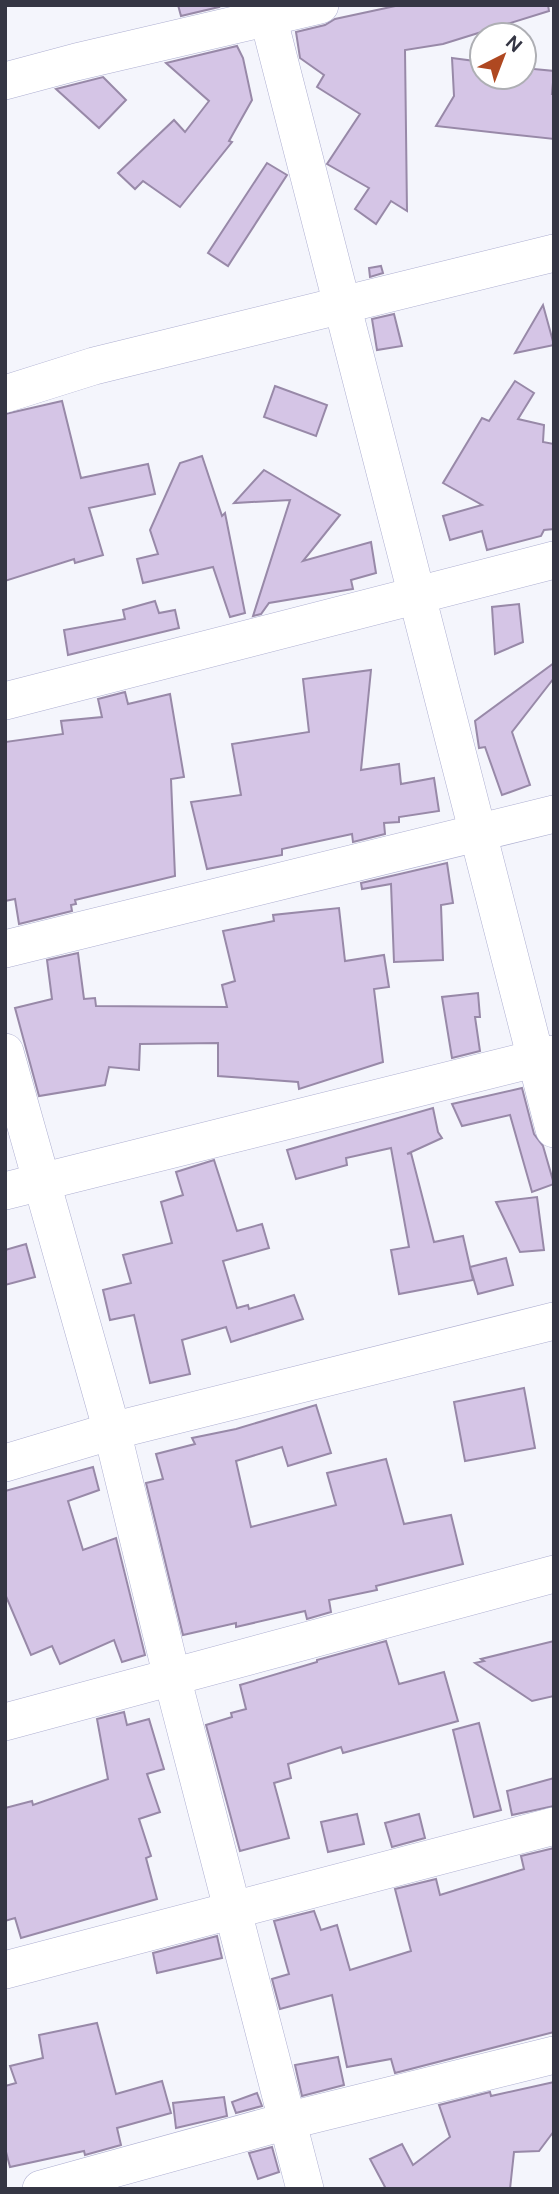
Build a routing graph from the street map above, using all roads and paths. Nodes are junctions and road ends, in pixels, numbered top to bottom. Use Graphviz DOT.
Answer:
graph roads {
  1 [pos="320,5"];
  2 [pos="267,12"];
  3 [pos="5,81"];
  4 [pos="554,253"];
  5 [pos="342,305"];
  6 [pos="5,394"];
  7 [pos="554,560"];
  8 [pos="417,595"];
  9 [pos="5,701"];
  10 [pos="554,814"];
  11 [pos="478,834"];
  12 [pos="5,949"];
  13 [pos="5,1052"];
  14 [pos="545,1056"];
  15 [pos="554,1129"];
  16 [pos="41,1181"];
  17 [pos="5,1191"];
  18 [pos="554,1321"];
  19 [pos="112,1431"];
  20 [pos="5,1463"];
  21 [pos="554,1574"];
  22 [pos="172,1677"];
  23 [pos="5,1722"];
  24 [pos="554,1826"];
  25 [pos="234,1910"];
  26 [pos="5,1970"];
  27 [pos="554,2055"];
  28 [pos="287,2121"];
  29 [pos="41,2189"];
  30 [pos="305,2189"];
  1 -- 2 [label="street"];
  2 -- 3 [label="street"];
  2 -- 5 [label="street"];
  4 -- 5 [label="street"];
  5 -- 6 [label="street"];
  5 -- 8 [label="street"];
  7 -- 8 [label="street"];
  8 -- 9 [label="street"];
  8 -- 11 [label="street"];
  10 -- 11 [label="street"];
  11 -- 12 [label="street"];
  11 -- 14 [label="street"];
  13 -- 16 [label="street"];
  14 -- 15 [label="street"];
  14 -- 16 [label="street"];
  16 -- 17 [label="street"];
  16 -- 19 [label="street"];
  18 -- 19 [label="street"];
  19 -- 20 [label="street"];
  19 -- 22 [label="street"];
  21 -- 22 [label="street"];
  22 -- 23 [label="street"];
  22 -- 25 [label="street"];
  24 -- 25 [label="street"];
  25 -- 26 [label="street"];
  25 -- 28 [label="street"];
  27 -- 28 [label="street"];
  28 -- 29 [label="street"];
  28 -- 30 [label="street"];
}
